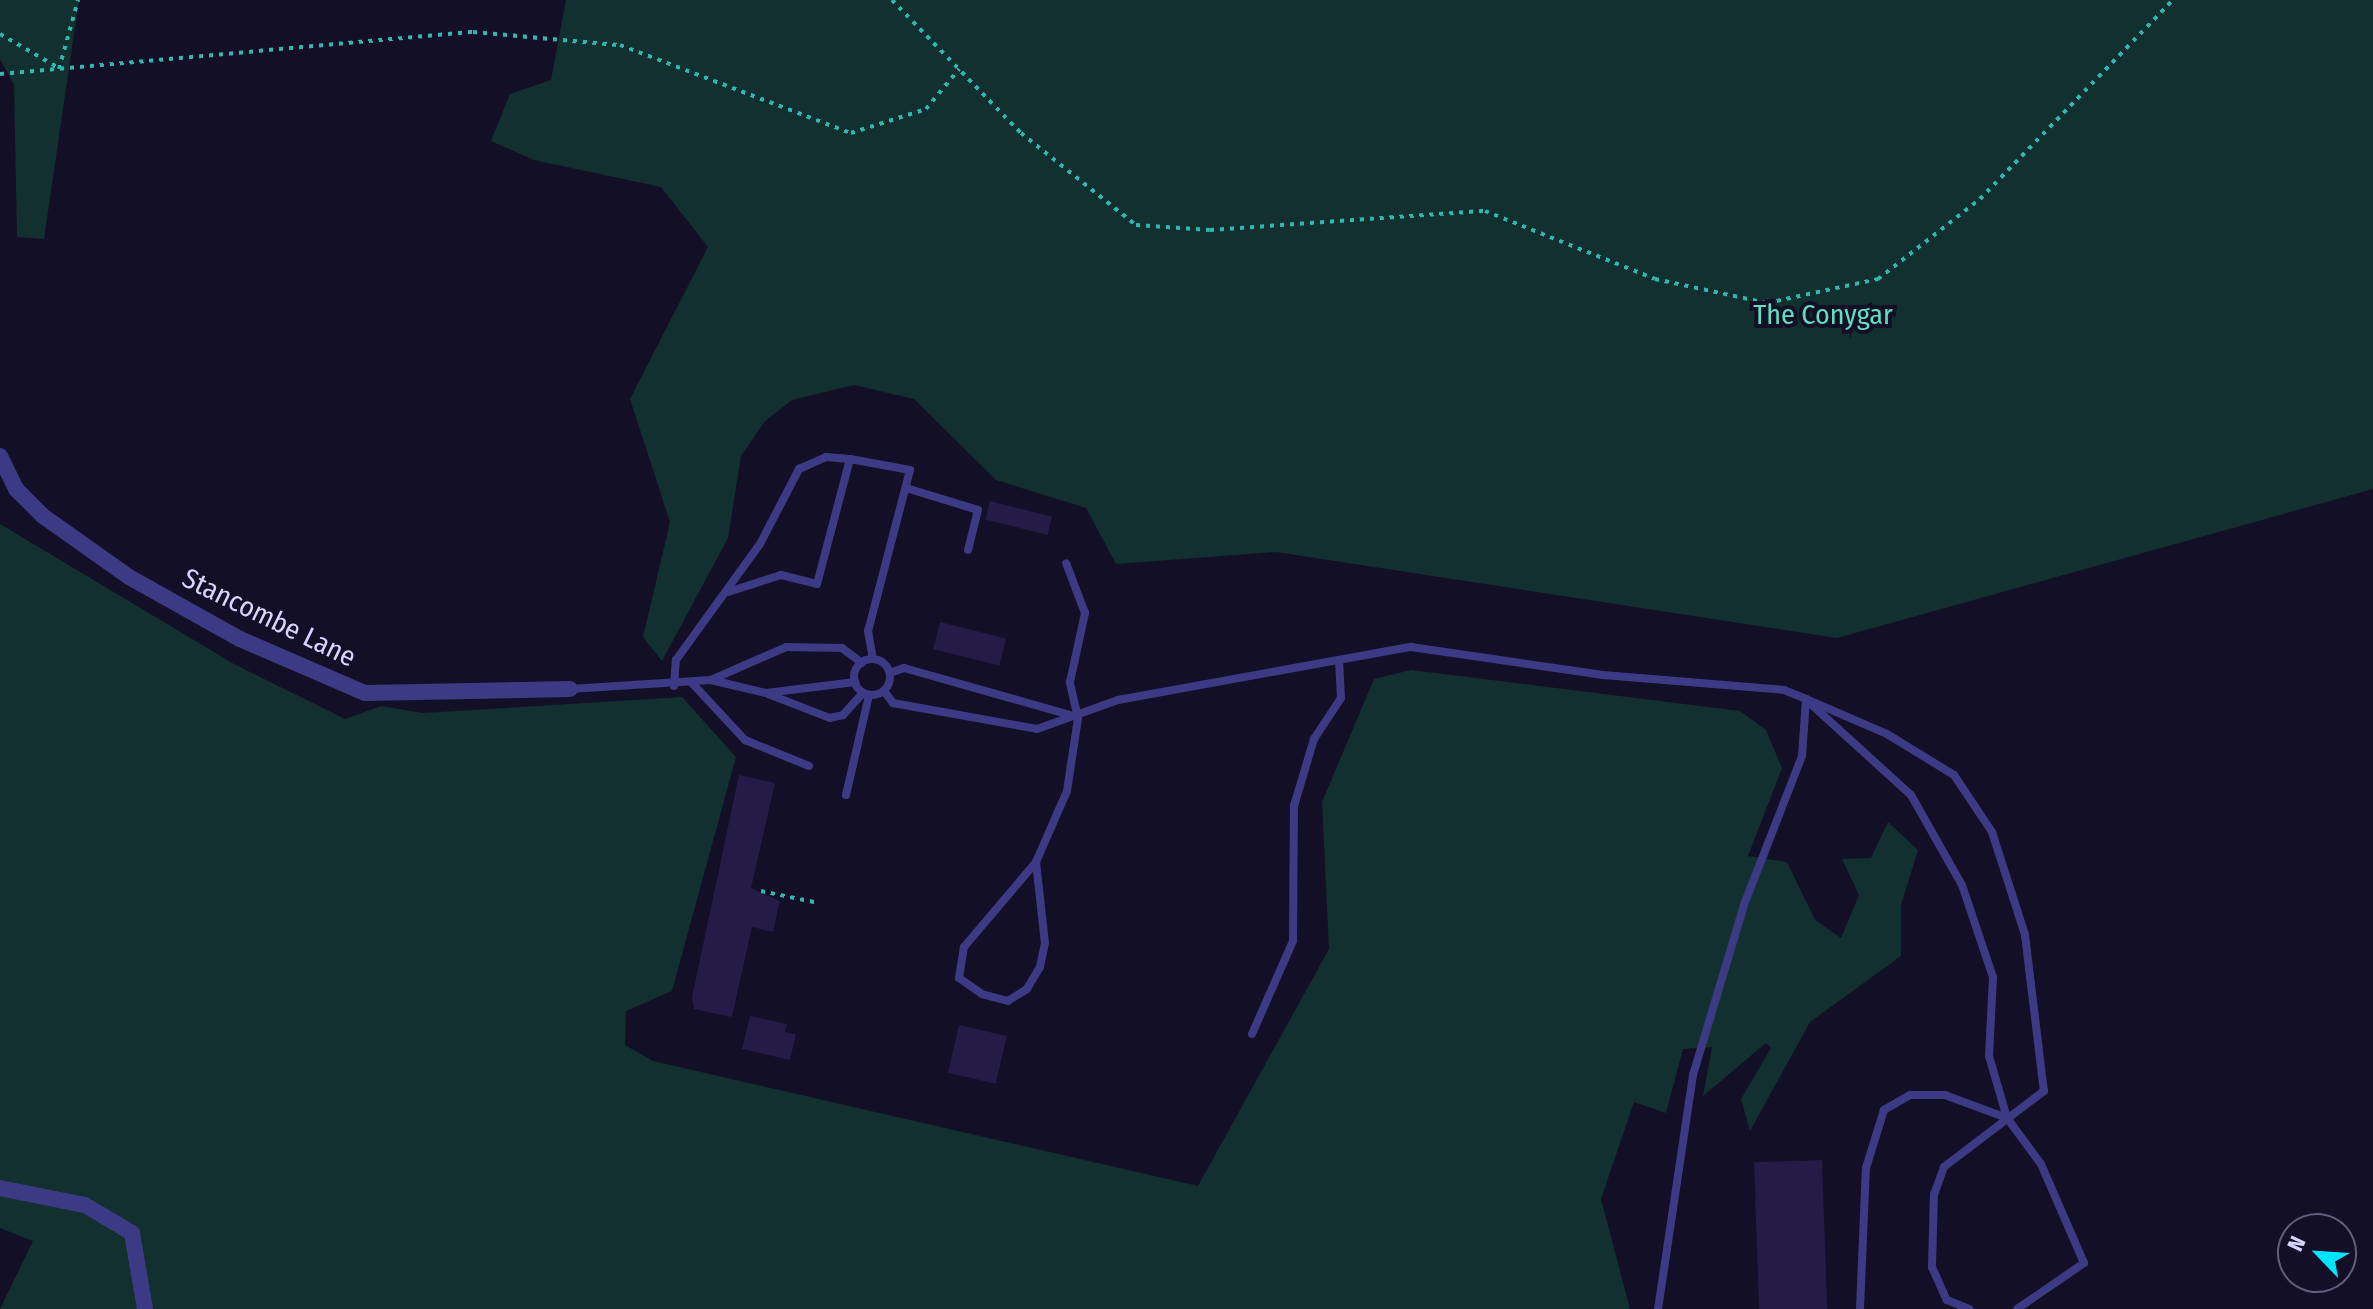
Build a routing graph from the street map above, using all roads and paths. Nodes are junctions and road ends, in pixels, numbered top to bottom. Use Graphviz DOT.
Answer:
graph roads {
  1 [pos="78,0"];
  2 [pos="892,0"];
  3 [pos="2173,0"];
  4 [pos="0,34"];
  5 [pos="59,69"];
  6 [pos="959,69"];
  7 [pos="0,74"];
  8 [pos="0,456"];
  9 [pos="850,459"];
  10 [pos="4,478"];
  11 [pos="906,488"];
  12 [pos="968,550"];
  13 [pos="1066,563"];
  14 [pos="728,592"];
  15 [pos="873,659"];
  16 [pos="1339,660"];
  17 [pos="862,663"];
  18 [pos="890,673"];
  19 [pos="711,680"];
  20 [pos="855,682"];
  21 [pos="692,683"];
  22 [pos="674,686"];
  23 [pos="570,689"];
  24 [pos="884,691"];
  25 [pos="766,693"];
  26 [pos="866,694"];
  27 [pos="1806,699"];
  28 [pos="1078,718"];
  29 [pos="809,766"];
  30 [pos="846,795"];
  31 [pos="1036,862"];
  32 [pos="761,891"];
  33 [pos="819,903"];
  34 [pos="1252,1034"];
  35 [pos="2007,1118"];
  36 [pos="0,1188"];
  37 [pos="145,1309"];
  38 [pos="1658,1309"];
  39 [pos="1860,1309"];
  40 [pos="1969,1309"];
  41 [pos="2017,1309"];
  1 -- 5 [label="path"];
  2 -- 6 [label="path"];
  3 -- 6 [label="path"];
  4 -- 5 [label="path"];
  5 -- 6 [label="path"];
  5 -- 7 [label="path"];
  8 -- 10 [label="street, Stancombe Lane"];
  9 -- 11 [label="lane"];
  9 -- 14 [label="lane"];
  9 -- 14 [label="lane"];
  10 -- 23 [label="street, Stancombe Lane"];
  11 -- 12 [label="lane"];
  11 -- 15 [label="lane"];
  13 -- 28 [label="lane"];
  14 -- 22 [label="lane"];
  15 -- 17 [label="lane"];
  15 -- 18 [label="lane"];
  16 -- 27 [label="lane"];
  16 -- 28 [label="lane"];
  16 -- 34 [label="lane"];
  17 -- 19 [label="lane"];
  17 -- 20 [label="lane"];
  18 -- 24 [label="lane"];
  18 -- 28 [label="lane"];
  19 -- 21 [label="lane"];
  19 -- 25 [label="lane"];
  20 -- 25 [label="lane"];
  20 -- 26 [label="lane"];
  21 -- 22 [label="lane"];
  21 -- 29 [label="lane"];
  22 -- 23 [label="lane"];
  24 -- 26 [label="lane"];
  24 -- 28 [label="lane"];
  25 -- 26 [label="lane"];
  26 -- 30 [label="lane"];
  27 -- 35 [label="lane"];
  27 -- 35 [label="lane"];
  27 -- 38 [label="lane"];
  28 -- 31 [label="lane"];
  31 -- 31 [label="lane"];
  32 -- 33 [label="path"];
  35 -- 39 [label="lane"];
  35 -- 40 [label="lane"];
  35 -- 41 [label="lane"];
  36 -- 37 [label="street"];
}
